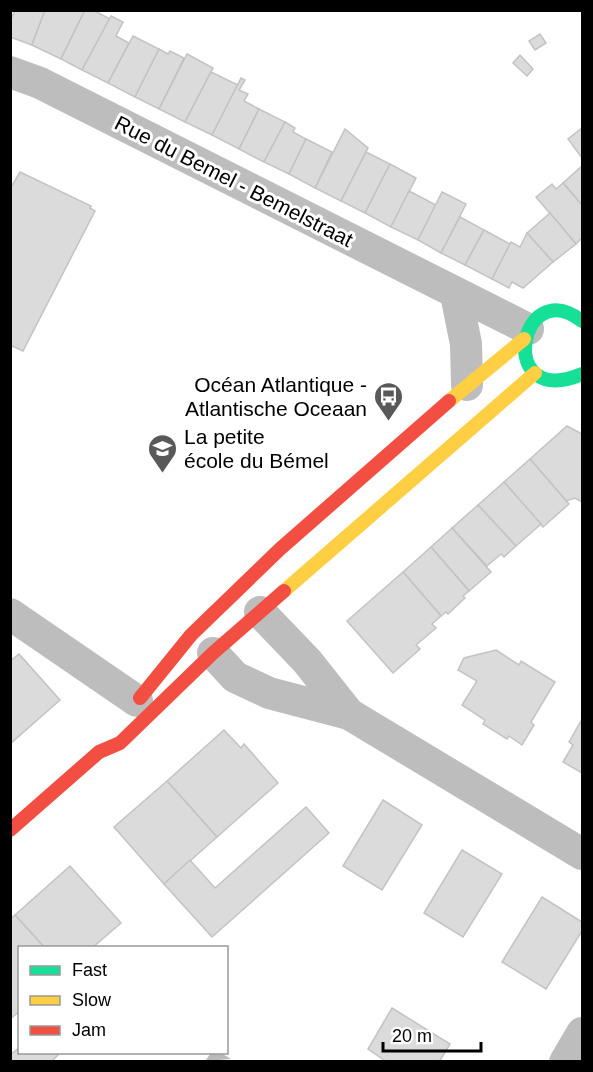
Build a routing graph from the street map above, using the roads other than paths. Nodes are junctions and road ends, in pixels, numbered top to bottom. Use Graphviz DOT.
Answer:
graph roads {
  1 [pos="10,72"];
  2 [pos="456,294"];
  3 [pos="582,321"];
  4 [pos="526,334"];
  5 [pos="535,373"];
  6 [pos="582,374"];
  7 [pos="467,385"];
  8 [pos="217,609"];
  9 [pos="260,612"];
  10 [pos="10,614"];
  11 [pos="213,653"];
  12 [pos="134,705"];
  13 [pos="349,714"];
  14 [pos="108,732"];
  15 [pos="99,752"];
  16 [pos="10,830"];
  17 [pos="582,854"];
  18 [pos="582,1033"];
  19 [pos="566,1062"];
  1 -- 2 [label="street, Rue du Bemel - Bemelstraat"];
  2 -- 4 [label="street, Rue du Bemel - Bemelstraat"];
  2 -- 7 [label="street"];
  3 -- 4 [label="street"];
  4 -- 5 [label="street"];
  4 -- 7 [label="street"];
  5 -- 6 [label="street"];
  5 -- 9 [label="street"];
  7 -- 8 [label="street"];
  8 -- 9 [label="street"];
  8 -- 11 [label="street"];
  8 -- 12 [label="street"];
  9 -- 11 [label="street"];
  9 -- 13 [label="street"];
  10 -- 12 [label="street"];
  11 -- 13 [label="street"];
  11 -- 15 [label="street"];
  13 -- 17 [label="street"];
  14 -- 15 [label="street"];
  15 -- 16 [label="street"];
  18 -- 19 [label="street"];
}
